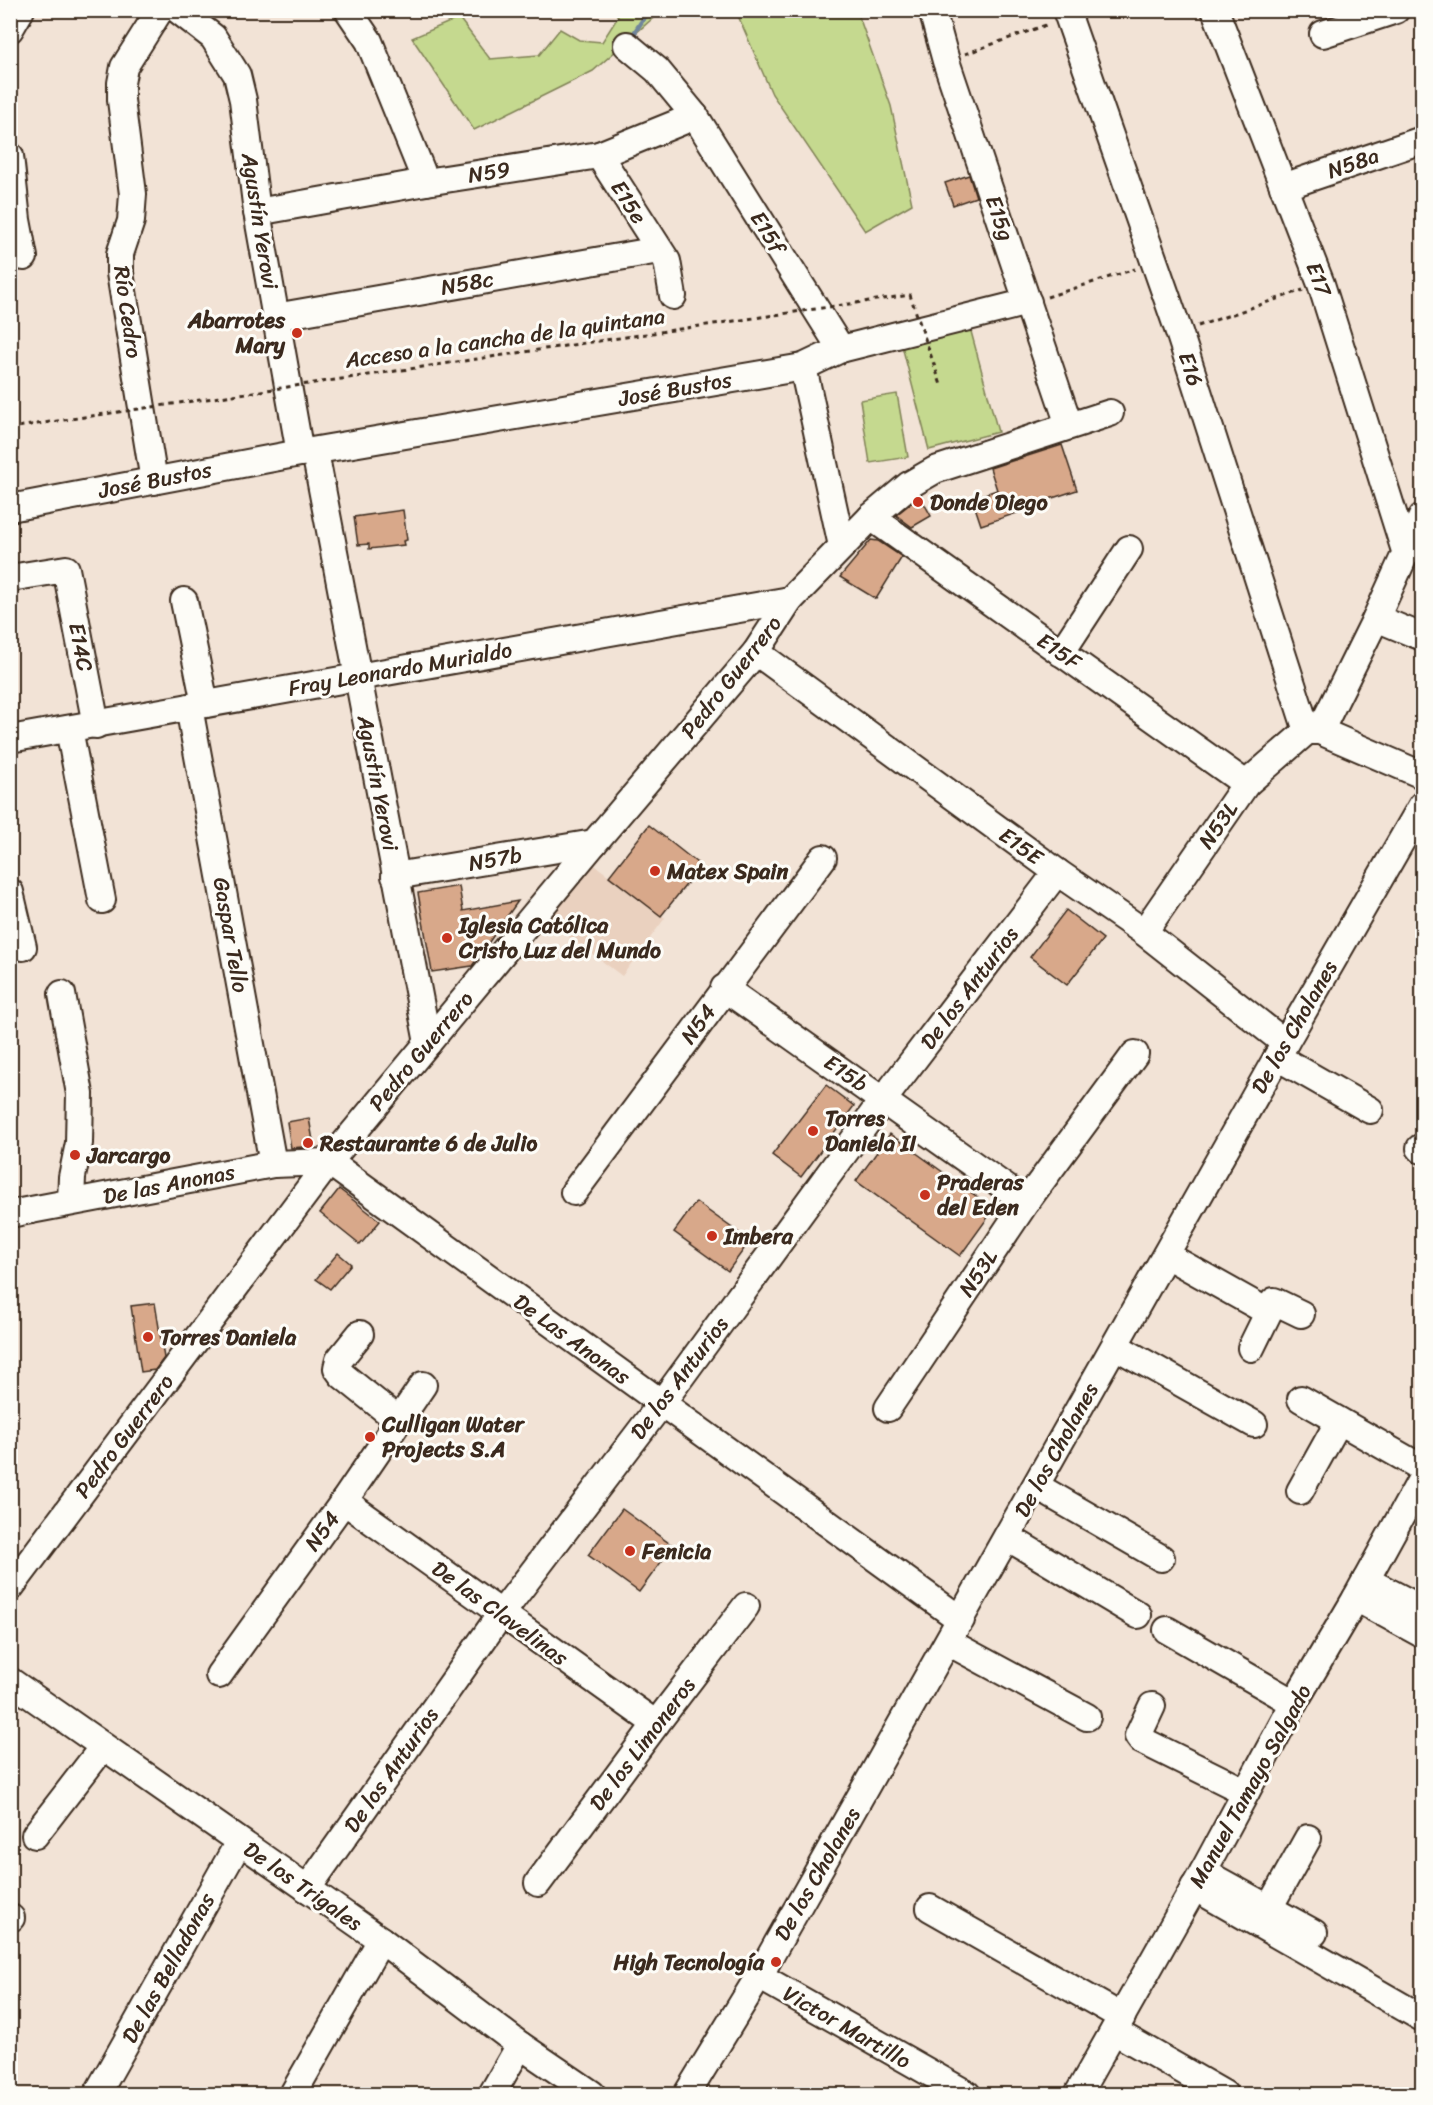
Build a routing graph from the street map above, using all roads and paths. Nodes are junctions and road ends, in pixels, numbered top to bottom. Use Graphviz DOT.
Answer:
graph roads {
  1 [pos="21,10"];
  2 [pos="160,10"];
  3 [pos="178,10"];
  4 [pos="348,10"];
  5 [pos="932,10"];
  6 [pos="1215,10"];
  7 [pos="1396,10"];
  8 [pos="1060,16"];
  9 [pos="10,29"];
  10 [pos="1323,34"];
  11 [pos="627,45"];
  12 [pos="946,61"];
  13 [pos="695,116"];
  14 [pos="1422,140"];
  15 [pos="599,155"];
  16 [pos="10,156"];
  17 [pos="426,182"];
  18 [pos="1283,187"];
  19 [pos="267,209"];
  20 [pos="14,221"];
  21 [pos="659,250"];
  22 [pos="24,257"];
  23 [pos="1155,263"];
  24 [pos="1322,284"];
  25 [pos="673,296"];
  26 [pos="1028,302"];
  27 [pos="275,317"];
  28 [pos="1179,332"];
  29 [pos="841,349"];
  30 [pos="803,367"];
  31 [pos="941,385"];
  32 [pos="1110,413"];
  33 [pos="1069,425"];
  34 [pos="10,428"];
  35 [pos="308,453"];
  36 [pos="154,481"];
  37 [pos="10,508"];
  38 [pos="871,517"];
  39 [pos="1422,517"];
  40 [pos="842,546"];
  41 [pos="1129,549"];
  42 [pos="1406,554"];
  43 [pos="10,579"];
  44 [pos="790,600"];
  45 [pos="184,601"];
  46 [pos="1376,618"];
  47 [pos="1422,637"];
  48 [pos="756,652"];
  49 [pos="1061,653"];
  50 [pos="358,676"];
  51 [pos="197,705"];
  52 [pos="96,724"];
  53 [pos="69,729"];
  54 [pos="1314,731"];
  55 [pos="10,739"];
  56 [pos="1422,775"];
  57 [pos="1246,784"];
  58 [pos="1422,805"];
  59 [pos="594,843"];
  60 [pos="823,858"];
  61 [pos="1057,872"];
  62 [pos="395,876"];
  63 [pos="10,892"];
  64 [pos="102,900"];
  65 [pos="1144,932"];
  66 [pos="22,947"];
  67 [pos="724,988"];
  68 [pos="62,994"];
  69 [pos="428,1043"];
  70 [pos="1281,1050"];
  71 [pos="1135,1054"];
  72 [pos="884,1100"];
  73 [pos="1370,1110"];
  74 [pos="329,1162"];
  75 [pos="273,1164"];
  76 [pos="574,1192"];
  77 [pos="71,1202"];
  78 [pos="1026,1202"];
  79 [pos="10,1214"];
  80 [pos="1166,1255"];
  81 [pos="1268,1312"];
  82 [pos="1301,1314"];
  83 [pos="360,1334"];
  84 [pos="1114,1346"];
  85 [pos="1251,1348"];
  86 [pos="423,1385"];
  87 [pos="1300,1399"];
  88 [pos="661,1404"];
  89 [pos="888,1408"];
  90 [pos="398,1420"];
  91 [pos="1339,1421"];
  92 [pos="1254,1424"];
  93 [pos="1422,1468"];
  94 [pos="1422,1478"];
  95 [pos="1036,1486"];
  96 [pos="1300,1491"];
  97 [pos="344,1501"];
  98 [pos="1007,1537"];
  99 [pos="1161,1558"];
  100 [pos="10,1588"];
  101 [pos="1361,1589"];
  102 [pos="746,1606"];
  103 [pos="1422,1609"];
  104 [pos="501,1614"];
  105 [pos="1138,1615"];
  106 [pos="1167,1630"];
  107 [pos="955,1631"];
  108 [pos="1422,1634"];
  109 [pos="219,1675"];
  110 [pos="10,1681"];
  111 [pos="1294,1703"];
  112 [pos="1152,1706"];
  113 [pos="1087,1717"];
  114 [pos="656,1724"];
  115 [pos="103,1747"];
  116 [pos="1246,1792"];
  117 [pos="35,1835"];
  118 [pos="1308,1838"];
  119 [pos="239,1842"];
  120 [pos="1199,1879"];
  121 [pos="538,1882"];
  122 [pos="307,1889"];
  123 [pos="930,1908"];
  124 [pos="1269,1908"];
  125 [pos="1314,1933"];
  126 [pos="381,1940"];
  127 [pos="759,1976"];
  128 [pos="1422,2018"];
  129 [pos="1118,2024"];
  130 [pos="520,2045"];
  131 [pos="97,2094"];
  132 [pos="293,2094"];
  133 [pos="492,2094"];
  134 [pos="592,2094"];
  135 [pos="687,2094"];
  136 [pos="967,2094"];
  137 [pos="1078,2094"];
  138 [pos="1224,2094"];
  1 -- 9 [label="street"];
  2 -- 36 [label="street, Río Cedro"];
  3 -- 19 [label="street, Agustín Yerovi"];
  4 -- 17 [label="street"];
  5 -- 12 [label="street, E15g"];
  6 -- 18 [label="street, E17"];
  7 -- 10 [label="street"];
  8 -- 12 [label="path"];
  8 -- 23 [label="street, E16"];
  11 -- 13 [label="street, E15f"];
  12 -- 26 [label="street, E15g"];
  13 -- 15 [label="street, N59"];
  13 -- 29 [label="street, E15f"];
  14 -- 18 [label="street, N58a"];
  15 -- 17 [label="street, N59"];
  15 -- 21 [label="street, E15e"];
  16 -- 20 [label="street"];
  17 -- 19 [label="street, N59"];
  18 -- 24 [label="street, E17"];
  19 -- 27 [label="street, Agustín Yerovi"];
  20 -- 22 [label="street"];
  21 -- 25 [label="street, E15e"];
  21 -- 27 [label="street, N58c"];
  23 -- 26 [label="path"];
  23 -- 28 [label="street, E16"];
  24 -- 28 [label="path"];
  24 -- 42 [label="street, E17"];
  26 -- 29 [label="street, José Bustos"];
  26 -- 33 [label="street, E15g"];
  27 -- 35 [label="street, Agustín Yerovi"];
  28 -- 54 [label="street, E16"];
  29 -- 30 [label="street, José Bustos"];
  30 -- 35 [label="street, José Bustos"];
  30 -- 40 [label="street"];
  31 -- 34 [label="path, Acceso a la cancha de la quintana, bridge"];
  32 -- 33 [label="street, Pedro Guerrero"];
  33 -- 38 [label="street, Pedro Guerrero"];
  35 -- 36 [label="street, José Bustos"];
  35 -- 50 [label="street, Agustín Yerovi"];
  36 -- 37 [label="street, José Bustos"];
  38 -- 40 [label="street, Pedro Guerrero"];
  38 -- 49 [label="street, E15F"];
  39 -- 42 [label="street"];
  40 -- 44 [label="street, Pedro Guerrero"];
  41 -- 49 [label="street"];
  42 -- 46 [label="street"];
  43 -- 52 [label="street, E14C"];
  44 -- 48 [label="street, Pedro Guerrero"];
  44 -- 50 [label="street, Fray Leonardo Murialdo"];
  45 -- 51 [label="street, Gaspar Tello"];
  46 -- 47 [label="street"];
  46 -- 54 [label="street"];
  48 -- 59 [label="street, Pedro Guerrero"];
  48 -- 61 [label="street, E15E"];
  49 -- 57 [label="street, E15F"];
  50 -- 51 [label="street, Fray Leonardo Murialdo"];
  50 -- 62 [label="street, Agustín Yerovi"];
  51 -- 52 [label="street, Fray Leonardo Murialdo"];
  51 -- 75 [label="street, Gaspar Tello"];
  52 -- 53 [label="street, Fray Leonardo Murialdo"];
  53 -- 55 [label="street, Fray Leonardo Murialdo"];
  53 -- 64 [label="street"];
  54 -- 56 [label="street"];
  54 -- 57 [label="street, N53L"];
  57 -- 65 [label="street, N53L"];
  58 -- 70 [label="street, De los Cholanes"];
  59 -- 62 [label="street, N57b"];
  59 -- 69 [label="street, Pedro Guerrero"];
  60 -- 67 [label="street, N54"];
  61 -- 65 [label="street, E15E"];
  61 -- 72 [label="street, De los Anturios"];
  62 -- 69 [label="street, Agustín Yerovi"];
  63 -- 66 [label="street"];
  65 -- 70 [label="street, E15E"];
  67 -- 72 [label="street, E15b"];
  67 -- 76 [label="street, N54"];
  68 -- 77 [label="street"];
  69 -- 74 [label="street, Pedro Guerrero"];
  70 -- 73 [label="street, E15E"];
  70 -- 80 [label="street, De los Cholanes"];
  71 -- 78 [label="street, N53L"];
  72 -- 78 [label="street, E15b"];
  72 -- 88 [label="street, De los Anturios"];
  74 -- 75 [label="street, De las Anonas"];
  74 -- 88 [label="street, De Las Anonas"];
  74 -- 100 [label="street, Pedro Guerrero"];
  75 -- 77 [label="street, De las Anonas"];
  77 -- 79 [label="street, De las Anonas"];
  78 -- 89 [label="street, N53L"];
  80 -- 81 [label="street"];
  80 -- 84 [label="street, De los Cholanes"];
  81 -- 82 [label="street"];
  81 -- 85 [label="street"];
  83 -- 90 [label="street"];
  84 -- 92 [label="street"];
  84 -- 95 [label="street, De los Cholanes"];
  86 -- 90 [label="street, N54"];
  87 -- 91 [label="street"];
  88 -- 104 [label="street, De los Anturios"];
  88 -- 107 [label="street, De Las Anonas"];
  90 -- 97 [label="street, N54"];
  91 -- 93 [label="street"];
  91 -- 96 [label="street"];
  94 -- 101 [label="street, Manuel Tamayo Salgado"];
  95 -- 98 [label="street, De los Cholanes"];
  95 -- 99 [label="street"];
  97 -- 104 [label="street, De las Clavelinas"];
  97 -- 109 [label="street, N54"];
  98 -- 105 [label="street"];
  98 -- 107 [label="street, De los Cholanes"];
  101 -- 103 [label="street"];
  101 -- 108 [label="street"];
  101 -- 111 [label="street, Manuel Tamayo Salgado"];
  102 -- 114 [label="street, De los Limoneros"];
  104 -- 114 [label="street, De las Clavelinas"];
  104 -- 122 [label="street, De los Anturios"];
  106 -- 111 [label="street"];
  107 -- 113 [label="street, De Las Anonas"];
  107 -- 127 [label="street, De los Cholanes"];
  110 -- 115 [label="street, De los Trigales"];
  111 -- 116 [label="street, Manuel Tamayo Salgado"];
  112 -- 116 [label="street"];
  114 -- 121 [label="street, De los Limoneros"];
  115 -- 117 [label="street"];
  115 -- 119 [label="street, De los Trigales"];
  116 -- 120 [label="street, Manuel Tamayo Salgado"];
  118 -- 124 [label="street"];
  119 -- 122 [label="street, De los Trigales"];
  119 -- 131 [label="street, De las Belladonas"];
  120 -- 124 [label="street"];
  120 -- 128 [label="street"];
  120 -- 129 [label="street, Manuel Tamayo Salgado"];
  122 -- 126 [label="street, De los Trigales"];
  123 -- 129 [label="street"];
  124 -- 125 [label="street"];
  126 -- 130 [label="street, De los Trigales"];
  126 -- 132 [label="street"];
  127 -- 135 [label="street, De los Cholanes"];
  127 -- 136 [label="street, Victor Martillo"];
  129 -- 137 [label="street, Manuel Tamayo Salgado"];
  129 -- 138 [label="street"];
  130 -- 133 [label="street"];
  130 -- 134 [label="street, De los Trigales"];
}
